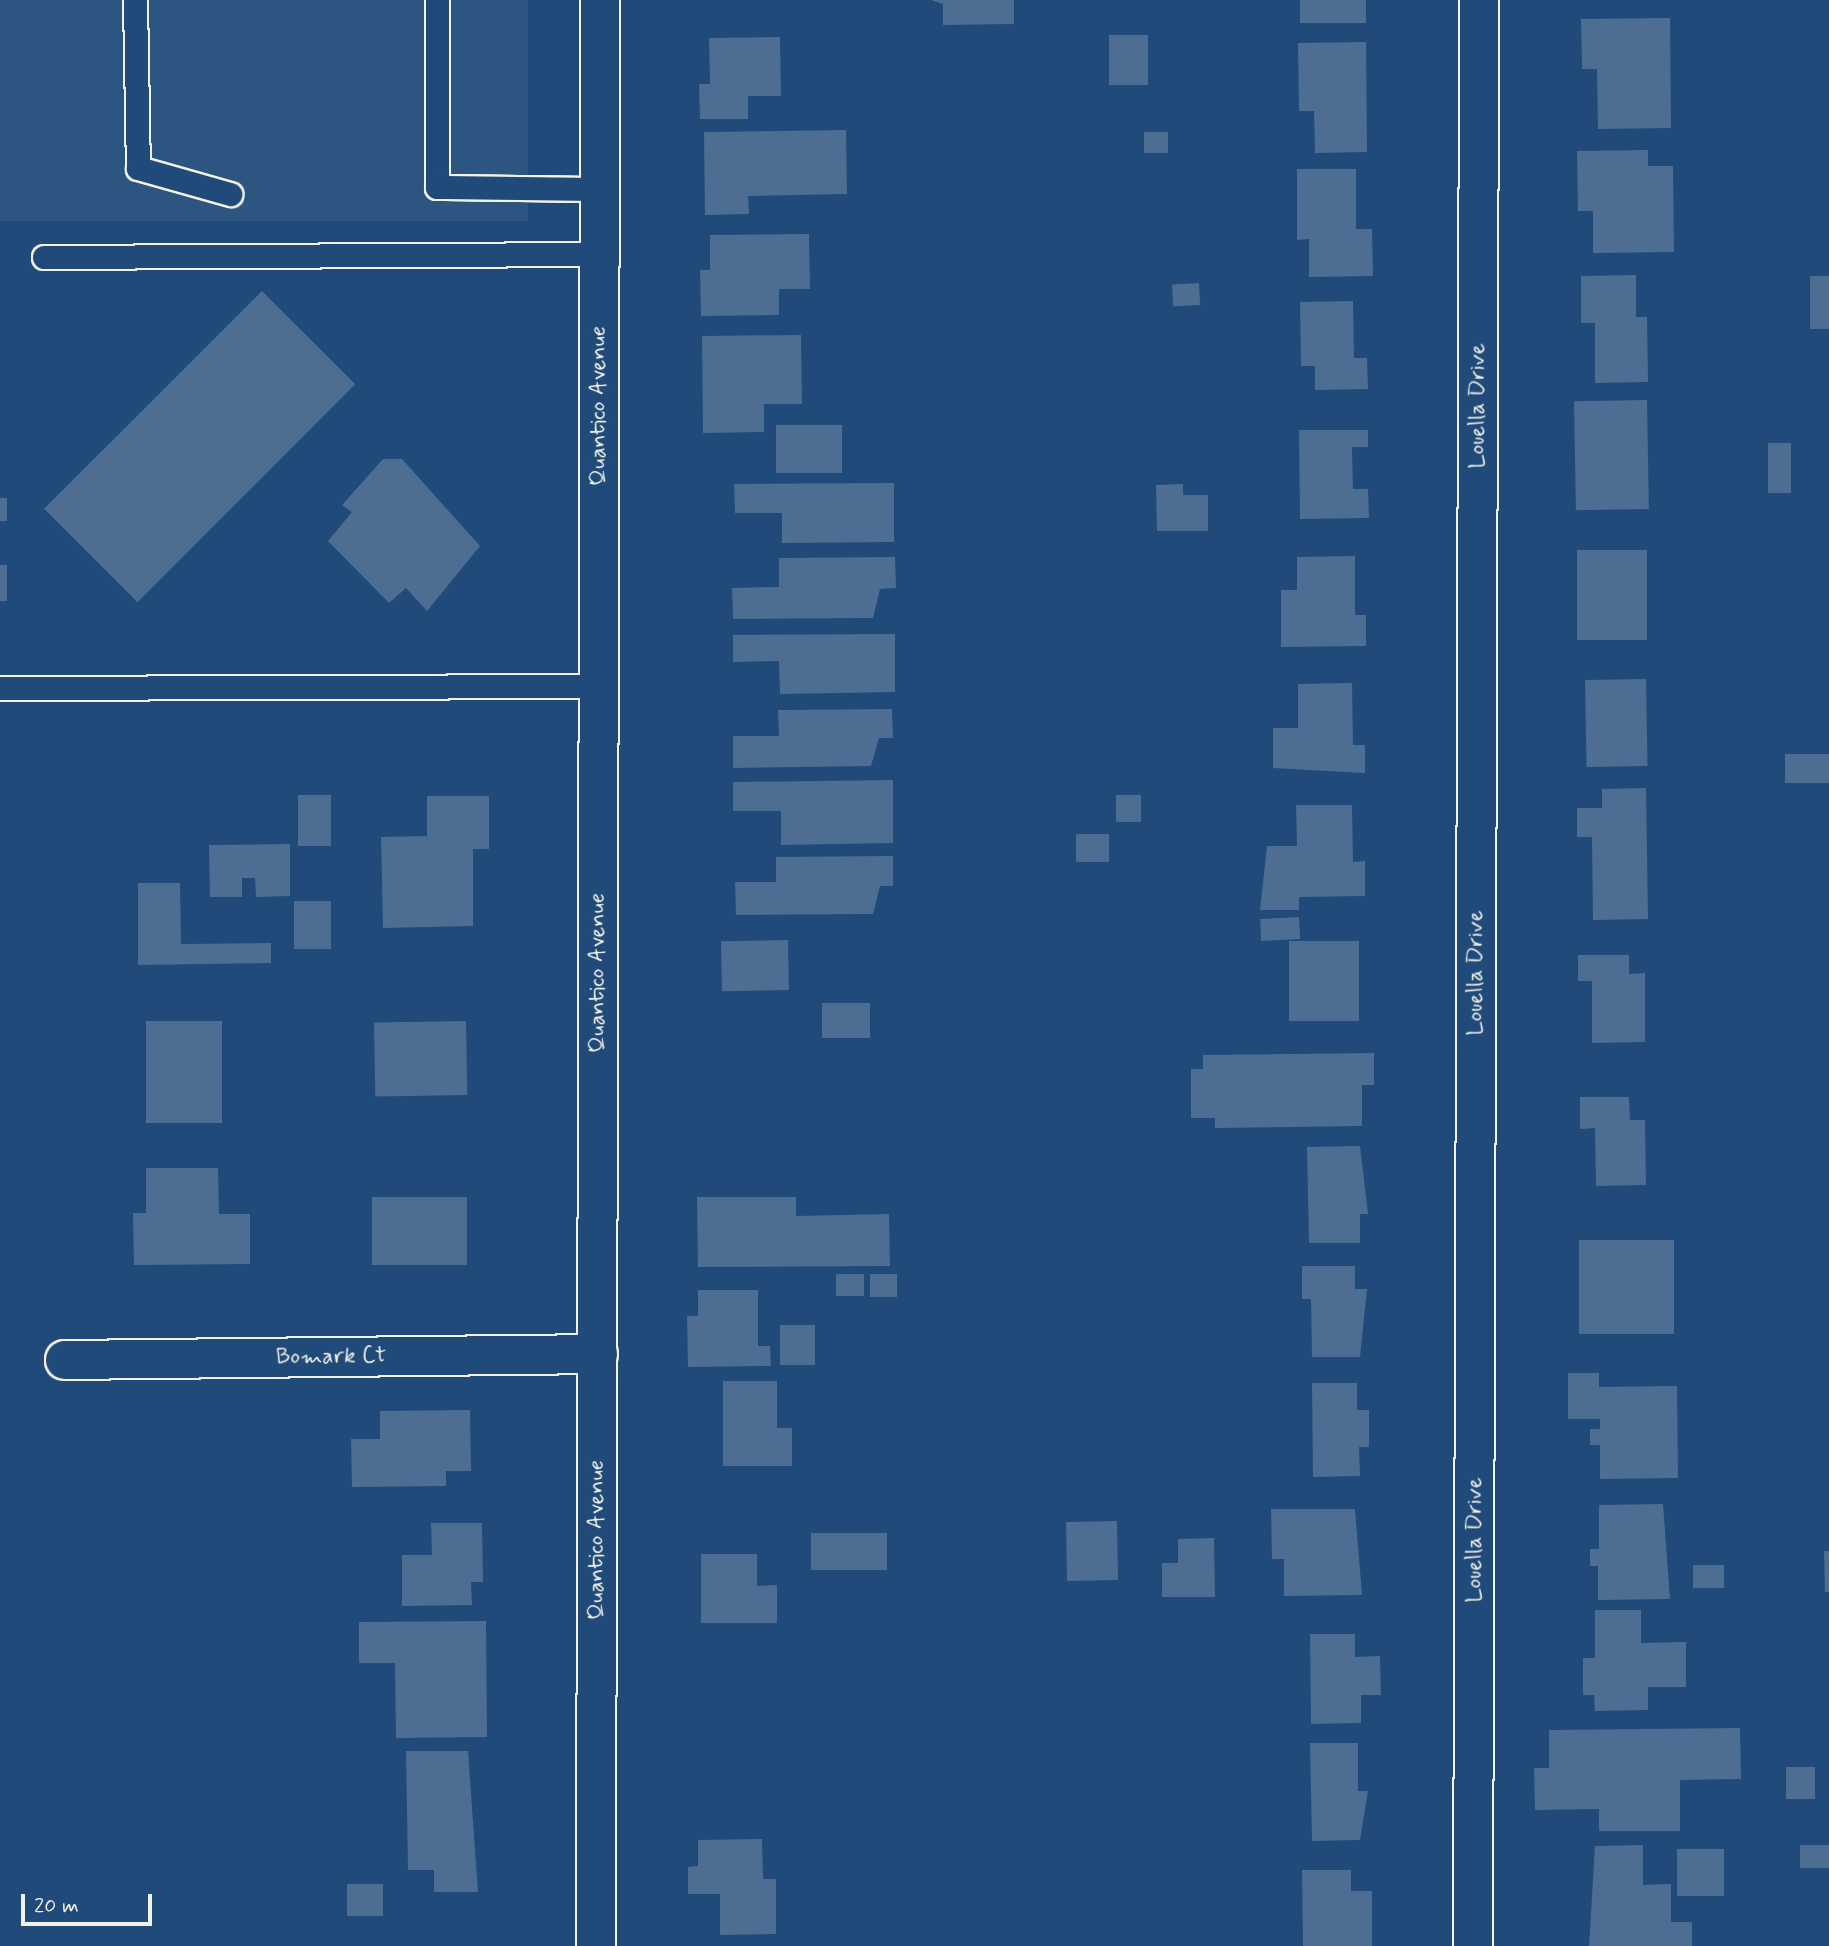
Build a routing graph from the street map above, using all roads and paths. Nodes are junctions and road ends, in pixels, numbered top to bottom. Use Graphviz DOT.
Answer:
graph roads {
  1 [pos="135,0"];
  2 [pos="437,0"];
  3 [pos="600,0"];
  4 [pos="1479,0"];
  5 [pos="600,189"];
  6 [pos="230,194"];
  7 [pos="599,254"];
  8 [pos="44,257"];
  9 [pos="599,686"];
  10 [pos="0,688"];
  11 [pos="598,1354"];
  12 [pos="65,1360"];
  13 [pos="596,1946"];
  14 [pos="1474,1946"];
  1 -- 6 [label="lane"];
  2 -- 5 [label="lane"];
  3 -- 5 [label="street, Quantico Avenue"];
  4 -- 14 [label="street, Louella Drive"];
  5 -- 7 [label="street, Quantico Avenue"];
  7 -- 8 [label="lane"];
  7 -- 9 [label="street, Quantico Avenue"];
  9 -- 10 [label="lane"];
  9 -- 11 [label="street, Quantico Avenue"];
  11 -- 12 [label="street, Bomark Ct"];
  11 -- 13 [label="street, Quantico Avenue"];
}
